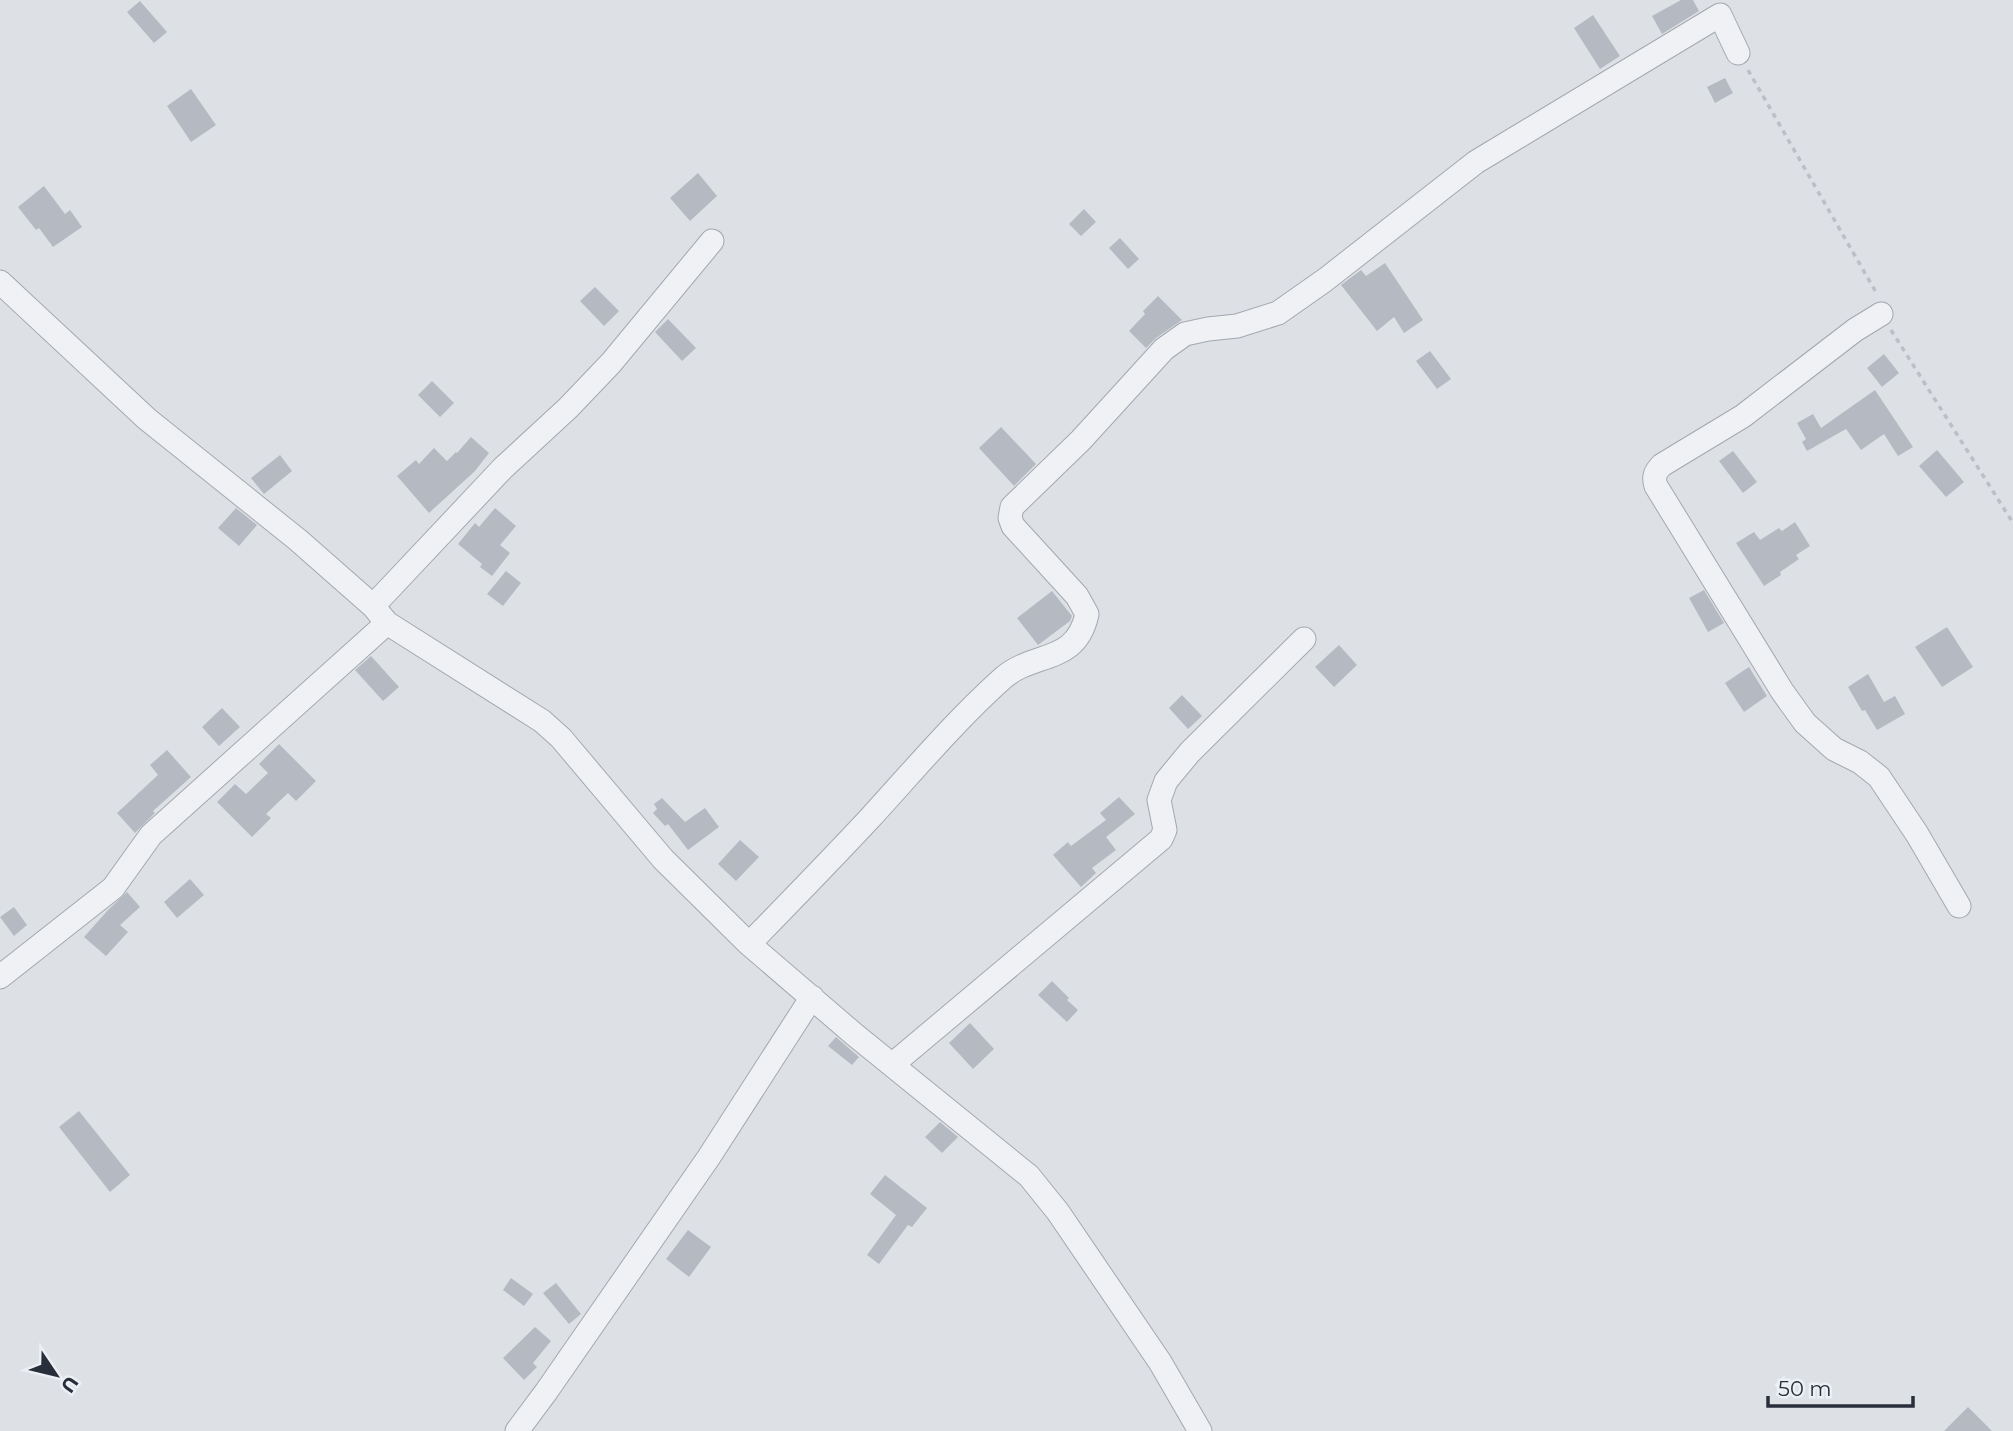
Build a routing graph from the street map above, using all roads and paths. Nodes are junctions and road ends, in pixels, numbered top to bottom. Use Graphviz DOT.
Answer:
graph roads {
  1 [pos="1738,53"];
  2 [pos="712,241"];
  3 [pos="0,282"];
  4 [pos="1881,314"];
  5 [pos="2013,523"];
  6 [pos="380,615"];
  7 [pos="1304,639"];
  8 [pos="1959,905"];
  9 [pos="749,944"];
  10 [pos="0,977"];
  11 [pos="813,997"];
  12 [pos="893,1064"];
  13 [pos="517,1431"];
  14 [pos="1200,1431"];
  1 -- 4 [label="path"];
  1 -- 9 [label="street"];
  2 -- 6 [label="street"];
  3 -- 6 [label="street"];
  4 -- 5 [label="path"];
  4 -- 8 [label="street"];
  6 -- 9 [label="street"];
  6 -- 10 [label="street"];
  7 -- 12 [label="street"];
  9 -- 11 [label="street"];
  11 -- 12 [label="street"];
  11 -- 13 [label="street"];
  12 -- 14 [label="street"];
}
